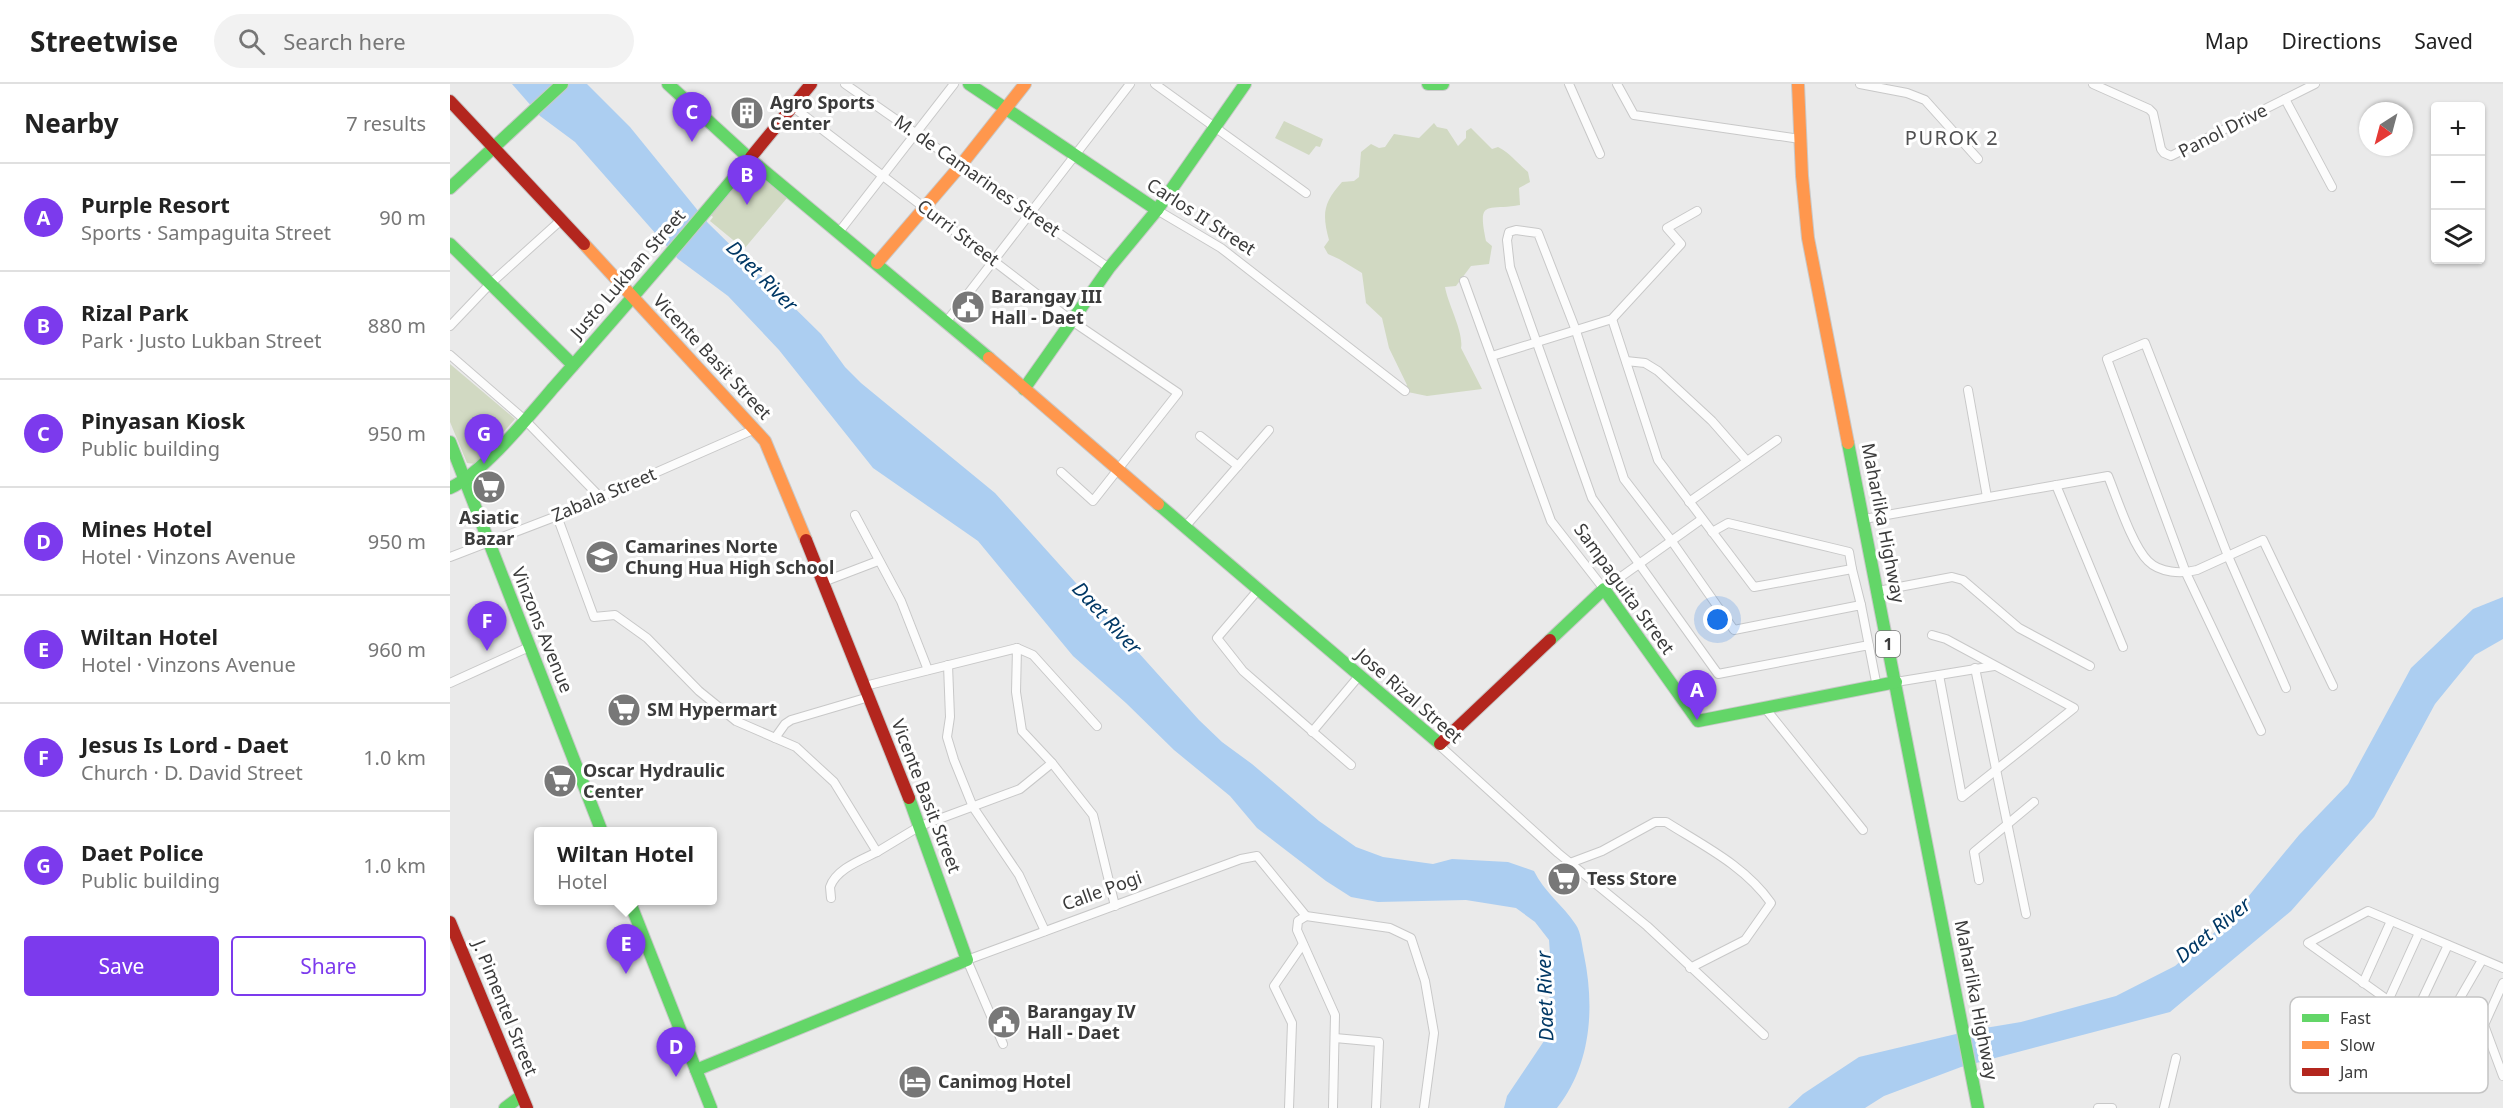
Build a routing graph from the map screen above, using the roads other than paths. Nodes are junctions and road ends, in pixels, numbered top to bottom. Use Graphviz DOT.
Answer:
graph roads {
  1 [pos="562,84"];
  2 [pos="668,84"];
  3 [pos="811,84"];
  4 [pos="845,84"];
  5 [pos="954,84"];
  6 [pos="969,84"];
  7 [pos="1025,84"];
  8 [pos="1130,84"];
  9 [pos="1155,84"];
  10 [pos="1245,84"];
  11 [pos="1428,84"];
  12 [pos="1443,84"];
  13 [pos="1569,84"];
  14 [pos="1617,84"];
  15 [pos="1798,84"];
  16 [pos="1860,84"];
  17 [pos="2093,84"];
  18 [pos="2315,84"];
  19 [pos="2285,99"];
  20 [pos="450,101"];
  21 [pos="793,107"];
  22 [pos="1004,109"];
  23 [pos="1216,128"];
  24 [pos="914,133"];
  25 [pos="1800,139"];
  26 [pos="493,147"];
  27 [pos="1600,154"];
  28 [pos="1074,156"];
  29 [pos="750,159"];
  30 [pos="1978,159"];
  31 [pos="961,165"];
  32 [pos="882,176"];
  33 [pos="2332,187"];
  34 [pos="450,188"];
  35 [pos="1306,193"];
  36 [pos="923,207"];
  37 [pos="1157,210"];
  38 [pos="1697,211"];
  39 [pos="1031,213"];
  40 [pos="560,221"];
  41 [pos="839,232"];
  42 [pos="450,244"];
  43 [pos="994,261"];
  44 [pos="877,263"];
  45 [pos="1109,268"];
  46 [pos="1464,281"];
  47 [pos="490,284"];
  48 [pos="633,297"];
  49 [pos="1612,319"];
  50 [pos="947,321"];
  51 [pos="1072,321"];
  52 [pos="450,326"];
  53 [pos="1575,328"];
  54 [pos="1537,342"];
  55 [pos="450,355"];
  56 [pos="1492,356"];
  57 [pos="1626,361"];
  58 [pos="573,365"];
  59 [pos="1024,389"];
  60 [pos="1968,390"];
  61 [pos="1405,391"];
  62 [pos="525,420"];
  63 [pos="756,429"];
  64 [pos="1269,430"];
  65 [pos="1200,436"];
  66 [pos="1777,440"];
  67 [pos="450,442"];
  68 [pos="1747,461"];
  69 [pos="1238,466"];
  70 [pos="1118,471"];
  71 [pos="1060,472"];
  72 [pos="465,481"];
  73 [pos="2056,485"];
  74 [pos="450,488"];
  75 [pos="600,497"];
  76 [pos="1987,497"];
  77 [pos="1689,502"];
  78 [pos="855,515"];
  79 [pos="557,516"];
  80 [pos="1702,519"];
  81 [pos="1864,519"];
  82 [pos="1185,527"];
  83 [pos="1712,532"];
  84 [pos="1671,540"];
  85 [pos="487,541"];
  86 [pos="2228,556"];
  87 [pos="450,557"];
  88 [pos="878,561"];
  89 [pos="1639,562"];
  90 [pos="1852,569"];
  91 [pos="2186,573"];
  92 [pos="823,582"];
  93 [pos="1604,589"];
  94 [pos="1258,590"];
  95 [pos="1878,591"];
  96 [pos="1861,605"];
  97 [pos="1932,635"];
  98 [pos="1869,645"];
  99 [pos="529,647"];
  100 [pos="2123,647"];
  101 [pos="1017,648"];
  102 [pos="948,665"];
  103 [pos="1994,666"];
  104 [pos="2090,666"];
  105 [pos="1975,668"];
  106 [pos="928,670"];
  107 [pos="1939,675"];
  108 [pos="1359,676"];
  109 [pos="1896,682"];
  110 [pos="450,683"];
  111 [pos="2332,686"];
  112 [pos="1877,687"];
  113 [pos="2286,688"];
  114 [pos="867,691"];
  115 [pos="1765,708"];
  116 [pos="1098,726"];
  117 [pos="2261,731"];
  118 [pos="1312,732"];
  119 [pos="775,738"];
  120 [pos="1438,744"];
  121 [pos="1052,763"];
  122 [pos="1351,765"];
  123 [pos="1996,771"];
  124 [pos="2034,802"];
  125 [pos="973,807"];
  126 [pos="920,826"];
  127 [pos="2007,826"];
  128 [pos="600,827"];
  129 [pos="1863,830"];
  130 [pos="877,852"];
  131 [pos="1570,863"];
  132 [pos="1979,880"];
  133 [pos="831,898"];
  134 [pos="632,905"];
  135 [pos="1114,906"];
  136 [pos="2026,914"];
  137 [pos="1306,916"];
  138 [pos="2391,921"];
  139 [pos="450,922"];
  140 [pos="1045,931"];
  141 [pos="2419,933"];
  142 [pos="1304,944"];
  143 [pos="2448,945"];
  144 [pos="967,960"];
  145 [pos="2482,960"];
  146 [pos="1690,968"];
  147 [pos="2503,968"];
  148 [pos="2363,982"];
  149 [pos="2503,983"];
  150 [pos="2383,997"];
  151 [pos="2390,997"];
  152 [pos="2423,997"];
  153 [pos="2461,997"];
  154 [pos="2488,1016"];
  155 [pos="1764,1035"];
  156 [pos="2488,1035"];
  157 [pos="1335,1038"];
  158 [pos="1003,1044"];
  159 [pos="2176,1058"];
  160 [pos="2502,1069"];
  161 [pos="696,1070"];
  162 [pos="522,1096"];
  163 [pos="505,1108"];
  164 [pos="527,1108"];
  165 [pos="711,1108"];
  166 [pos="1289,1108"];
  167 [pos="1333,1108"];
  168 [pos="1376,1108"];
  169 [pos="1424,1108"];
  170 [pos="1978,1108"];
  171 [pos="2098,1108"];
  172 [pos="2112,1108"];
  173 [pos="2163,1108"];
  1 -- 26 [label="main road"];
  2 -- 29 [label="main road, Jose Rizal Street"];
  3 -- 21 [label="main road, Justo Lukban Street"];
  4 -- 24 [label="street, M. de Camarines Street"];
  5 -- 24 [label="street"];
  6 -- 22 [label="main road, Carlos II Street"];
  7 -- 22 [label="main road"];
  8 -- 28 [label="street"];
  9 -- 23 [label="street"];
  10 -- 23 [label="main road"];
  11 -- 12 [label="main road"];
  13 -- 27 [label="street"];
  14 -- 25 [label="street"];
  15 -- 25 [label="main road, Maharlika Highway / 1"];
  16 -- 30 [label="street"];
  17 -- 19 [label="street, Panol Drive"];
  18 -- 19 [label="street, Panol Drive"];
  19 -- 33 [label="street"];
  20 -- 26 [label="main road, Vicente Basit Street"];
  21 -- 29 [label="main road, Justo Lukban Street"];
  21 -- 32 [label="street, Curri Street"];
  22 -- 28 [label="main road, Carlos II Street"];
  22 -- 31 [label="main road"];
  23 -- 35 [label="street"];
  23 -- 37 [label="main road"];
  24 -- 31 [label="street, M. de Camarines Street"];
  24 -- 32 [label="street"];
  25 -- 81 [label="main road, Maharlika Highway / 1"];
  26 -- 34 [label="main road"];
  26 -- 40 [label="main road, Vicente Basit Street"];
  28 -- 37 [label="main road, Carlos II Street"];
  28 -- 39 [label="street"];
  29 -- 41 [label="main road, Jose Rizal Street"];
  29 -- 48 [label="main road, Justo Lukban Street"];
  31 -- 36 [label="main road"];
  31 -- 39 [label="street, M. de Camarines Street"];
  32 -- 36 [label="street, Curri Street"];
  32 -- 41 [label="street"];
  36 -- 43 [label="street, Curri Street"];
  36 -- 44 [label="main road"];
  37 -- 45 [label="main road"];
  37 -- 61 [label="street, Carlos II Street"];
  38 -- 49 [label="street"];
  39 -- 43 [label="street"];
  39 -- 45 [label="street, M. de Camarines Street"];
  40 -- 47 [label="street"];
  40 -- 48 [label="main road, Vicente Basit Street"];
  41 -- 44 [label="main road, Jose Rizal Street"];
  42 -- 47 [label="main road"];
  43 -- 50 [label="street"];
  43 -- 51 [label="street, Curri Street"];
  44 -- 50 [label="main road, Jose Rizal Street"];
  45 -- 51 [label="main road"];
  46 -- 56 [label="street, Sampaguita Street"];
  47 -- 52 [label="street"];
  47 -- 58 [label="main road"];
  48 -- 58 [label="main road, Justo Lukban Street"];
  48 -- 63 [label="main road, Vicente Basit Street"];
  49 -- 53 [label="street"];
  49 -- 57 [label="street"];
  50 -- 59 [label="main road, Jose Rizal Street"];
  51 -- 59 [label="main road"];
  51 -- 70 [label="street, Curri Street"];
  53 -- 54 [label="street"];
  53 -- 54 [label="street"];
  53 -- 84 [label="street"];
  54 -- 56 [label="street"];
  54 -- 89 [label="street"];
  55 -- 62 [label="street"];
  56 -- 93 [label="street, Sampaguita Street"];
  57 -- 68 [label="street"];
  57 -- 77 [label="street"];
  58 -- 62 [label="main road, Justo Lukban Street"];
  59 -- 70 [label="main road, Jose Rizal Street"];
  60 -- 76 [label="street"];
  62 -- 72 [label="main road, Justo Lukban Street"];
  62 -- 75 [label="street"];
  63 -- 75 [label="street, Zabala Street"];
  63 -- 92 [label="main road, Vicente Basit Street"];
  64 -- 69 [label="street"];
  65 -- 69 [label="street"];
  66 -- 68 [label="street"];
  67 -- 72 [label="main road, Vinzons Avenue"];
  68 -- 77 [label="street"];
  69 -- 82 [label="street"];
  70 -- 71 [label="street"];
  70 -- 82 [label="main road, Jose Rizal Street"];
  72 -- 74 [label="main road"];
  72 -- 85 [label="main road, Vinzons Avenue"];
  73 -- 76 [label="street"];
  73 -- 91 [label="street"];
  73 -- 100 [label="street"];
  75 -- 79 [label="street, Zabala Street"];
  76 -- 81 [label="street"];
  77 -- 80 [label="street"];
  78 -- 88 [label="street"];
  79 -- 85 [label="street, Zabala Street"];
  79 -- 119 [label="street"];
  80 -- 83 [label="street"];
  80 -- 84 [label="street"];
  81 -- 95 [label="main road, Maharlika Highway / 1"];
  82 -- 94 [label="main road, Jose Rizal Street"];
  83 -- 90 [label="street"];
  83 -- 90 [label="street"];
  84 -- 89 [label="street"];
  84 -- 96 [label="street"];
  85 -- 87 [label="street, Zabala Street"];
  85 -- 99 [label="main road, Vinzons Avenue"];
  86 -- 91 [label="street"];
  86 -- 91 [label="street"];
  86 -- 111 [label="street"];
  86 -- 113 [label="street"];
  88 -- 92 [label="street"];
  88 -- 106 [label="street"];
  89 -- 93 [label="street"];
  89 -- 98 [label="street"];
  90 -- 96 [label="street"];
  91 -- 117 [label="street"];
  92 -- 114 [label="main road, Vicente Basit Street"];
  93 -- 115 [label="main road, Sampaguita Street"];
  93 -- 120 [label="main road"];
  94 -- 108 [label="main road, Jose Rizal Street"];
  94 -- 118 [label="street"];
  95 -- 104 [label="street"];
  95 -- 109 [label="main road, Maharlika Highway / 1"];
  96 -- 98 [label="street"];
  97 -- 103 [label="street"];
  98 -- 112 [label="street"];
  99 -- 110 [label="street"];
  99 -- 128 [label="main road, Vinzons Avenue"];
  101 -- 102 [label="street"];
  101 -- 116 [label="street"];
  101 -- 121 [label="street"];
  102 -- 106 [label="street"];
  102 -- 125 [label="street"];
  103 -- 105 [label="street"];
  103 -- 123 [label="street"];
  105 -- 107 [label="street"];
  105 -- 123 [label="street"];
  106 -- 114 [label="street"];
  107 -- 109 [label="street"];
  107 -- 123 [label="street"];
  108 -- 118 [label="street"];
  108 -- 120 [label="main road, Jose Rizal Street"];
  109 -- 112 [label="main road, Sampaguita Street"];
  109 -- 170 [label="main road, Maharlika Highway / 1"];
  112 -- 115 [label="main road, Sampaguita Street"];
  114 -- 119 [label="street"];
  114 -- 126 [label="main road, Vicente Basit Street"];
  115 -- 129 [label="street"];
  118 -- 122 [label="street"];
  119 -- 130 [label="street"];
  120 -- 131 [label="street, Jose Rizal Street"];
  121 -- 125 [label="street"];
  121 -- 135 [label="street"];
  123 -- 127 [label="street"];
  124 -- 127 [label="street"];
  125 -- 126 [label="street"];
  125 -- 140 [label="street"];
  126 -- 130 [label="street"];
  126 -- 144 [label="main road, Vicente Basit Street"];
  127 -- 132 [label="street"];
  127 -- 136 [label="street"];
  130 -- 133 [label="street"];
  131 -- 146 [label="street, Jose Rizal Street"];
  131 -- 146 [label="street"];
  134 -- 161 [label="main road"];
  135 -- 137 [label="street, Calle Pogi"];
  135 -- 140 [label="street, Calle Pogi"];
  137 -- 142 [label="street"];
  137 -- 169 [label="street"];
  138 -- 141 [label="street"];
  138 -- 148 [label="street"];
  138 -- 148 [label="street"];
  139 -- 162 [label="main road, J. Pimentel Street"];
  140 -- 144 [label="street, Calle Pogi"];
  141 -- 143 [label="street"];
  141 -- 151 [label="street"];
  142 -- 157 [label="street"];
  142 -- 166 [label="street"];
  143 -- 145 [label="street"];
  143 -- 152 [label="street"];
  144 -- 158 [label="street"];
  144 -- 161 [label="main road, Calle Pogi"];
  145 -- 147 [label="street"];
  145 -- 153 [label="street"];
  146 -- 155 [label="street, Jose Rizal Street"];
  148 -- 150 [label="street"];
  149 -- 154 [label="street"];
  156 -- 160 [label="street"];
  157 -- 167 [label="street"];
  157 -- 168 [label="street"];
  159 -- 173 [label="street"];
  161 -- 165 [label="main road"];
  162 -- 163 [label="main road"];
  162 -- 164 [label="main road, J. Pimentel Street"];
  171 -- 172 [label="street"];
}
